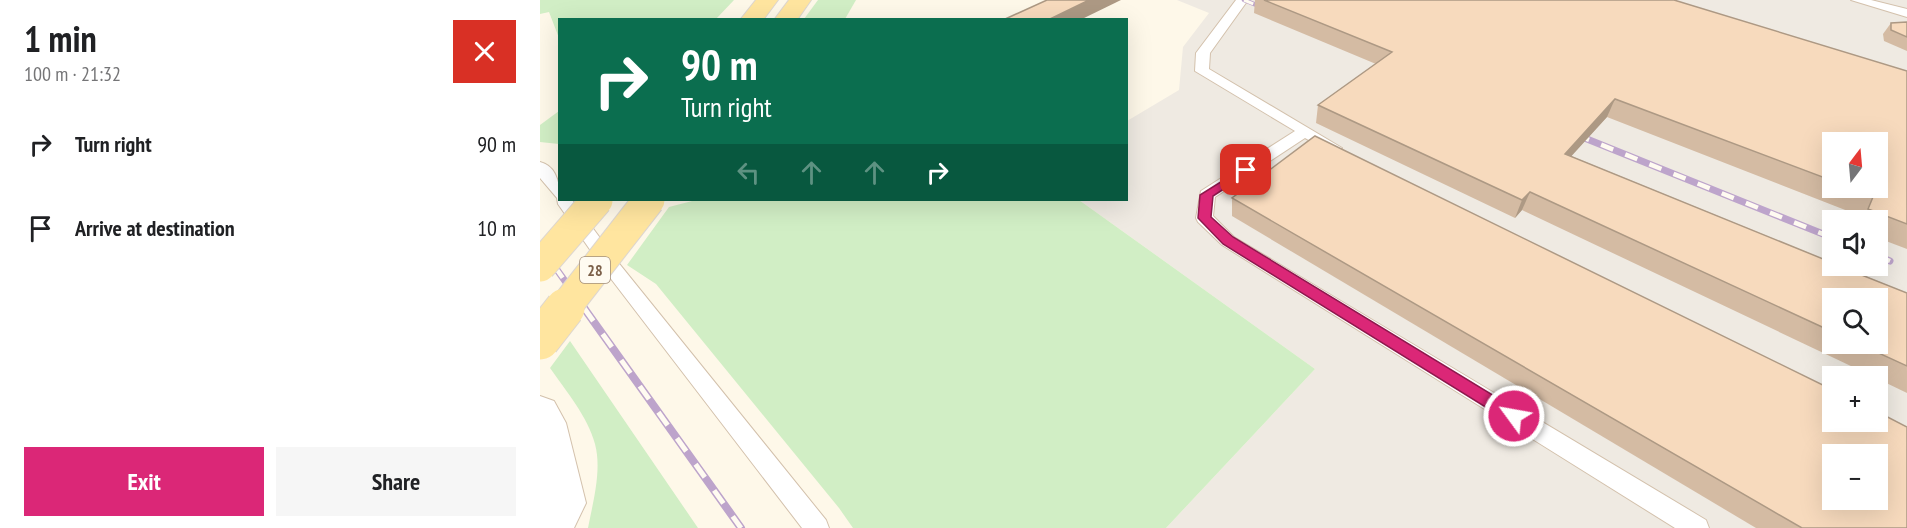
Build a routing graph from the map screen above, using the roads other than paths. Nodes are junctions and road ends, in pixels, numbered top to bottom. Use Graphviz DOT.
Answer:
graph roads {
  1 [pos="768,0"];
  2 [pos="800,0"];
  3 [pos="1242,0"];
  4 [pos="1857,0"];
  5 [pos="1907,13"];
  6 [pos="753,18"];
  7 [pos="786,18"];
  8 [pos="1304,132"];
  9 [pos="1346,154"];
  10 [pos="540,166"];
  11 [pos="558,190"];
  12 [pos="565,201"];
  13 [pos="596,201"];
  14 [pos="648,201"];
  15 [pos="540,266"];
  16 [pos="540,340"];
  17 [pos="540,413"];
  18 [pos="551,528"];
  19 [pos="817,528"];
  20 [pos="1697,528"];
  1 -- 6 [label="main road"];
  2 -- 7 [label="main road"];
  3 -- 8 [label="lane"];
  4 -- 5 [label="lane"];
  8 -- 9 [label="lane"];
  8 -- 20 [label="lane"];
  10 -- 11 [label="lane"];
  12 -- 19 [label="lane"];
  13 -- 15 [label="main road, 28, bridge"];
  14 -- 16 [label="main road, 28, bridge"];
  17 -- 18 [label="street"];
}
